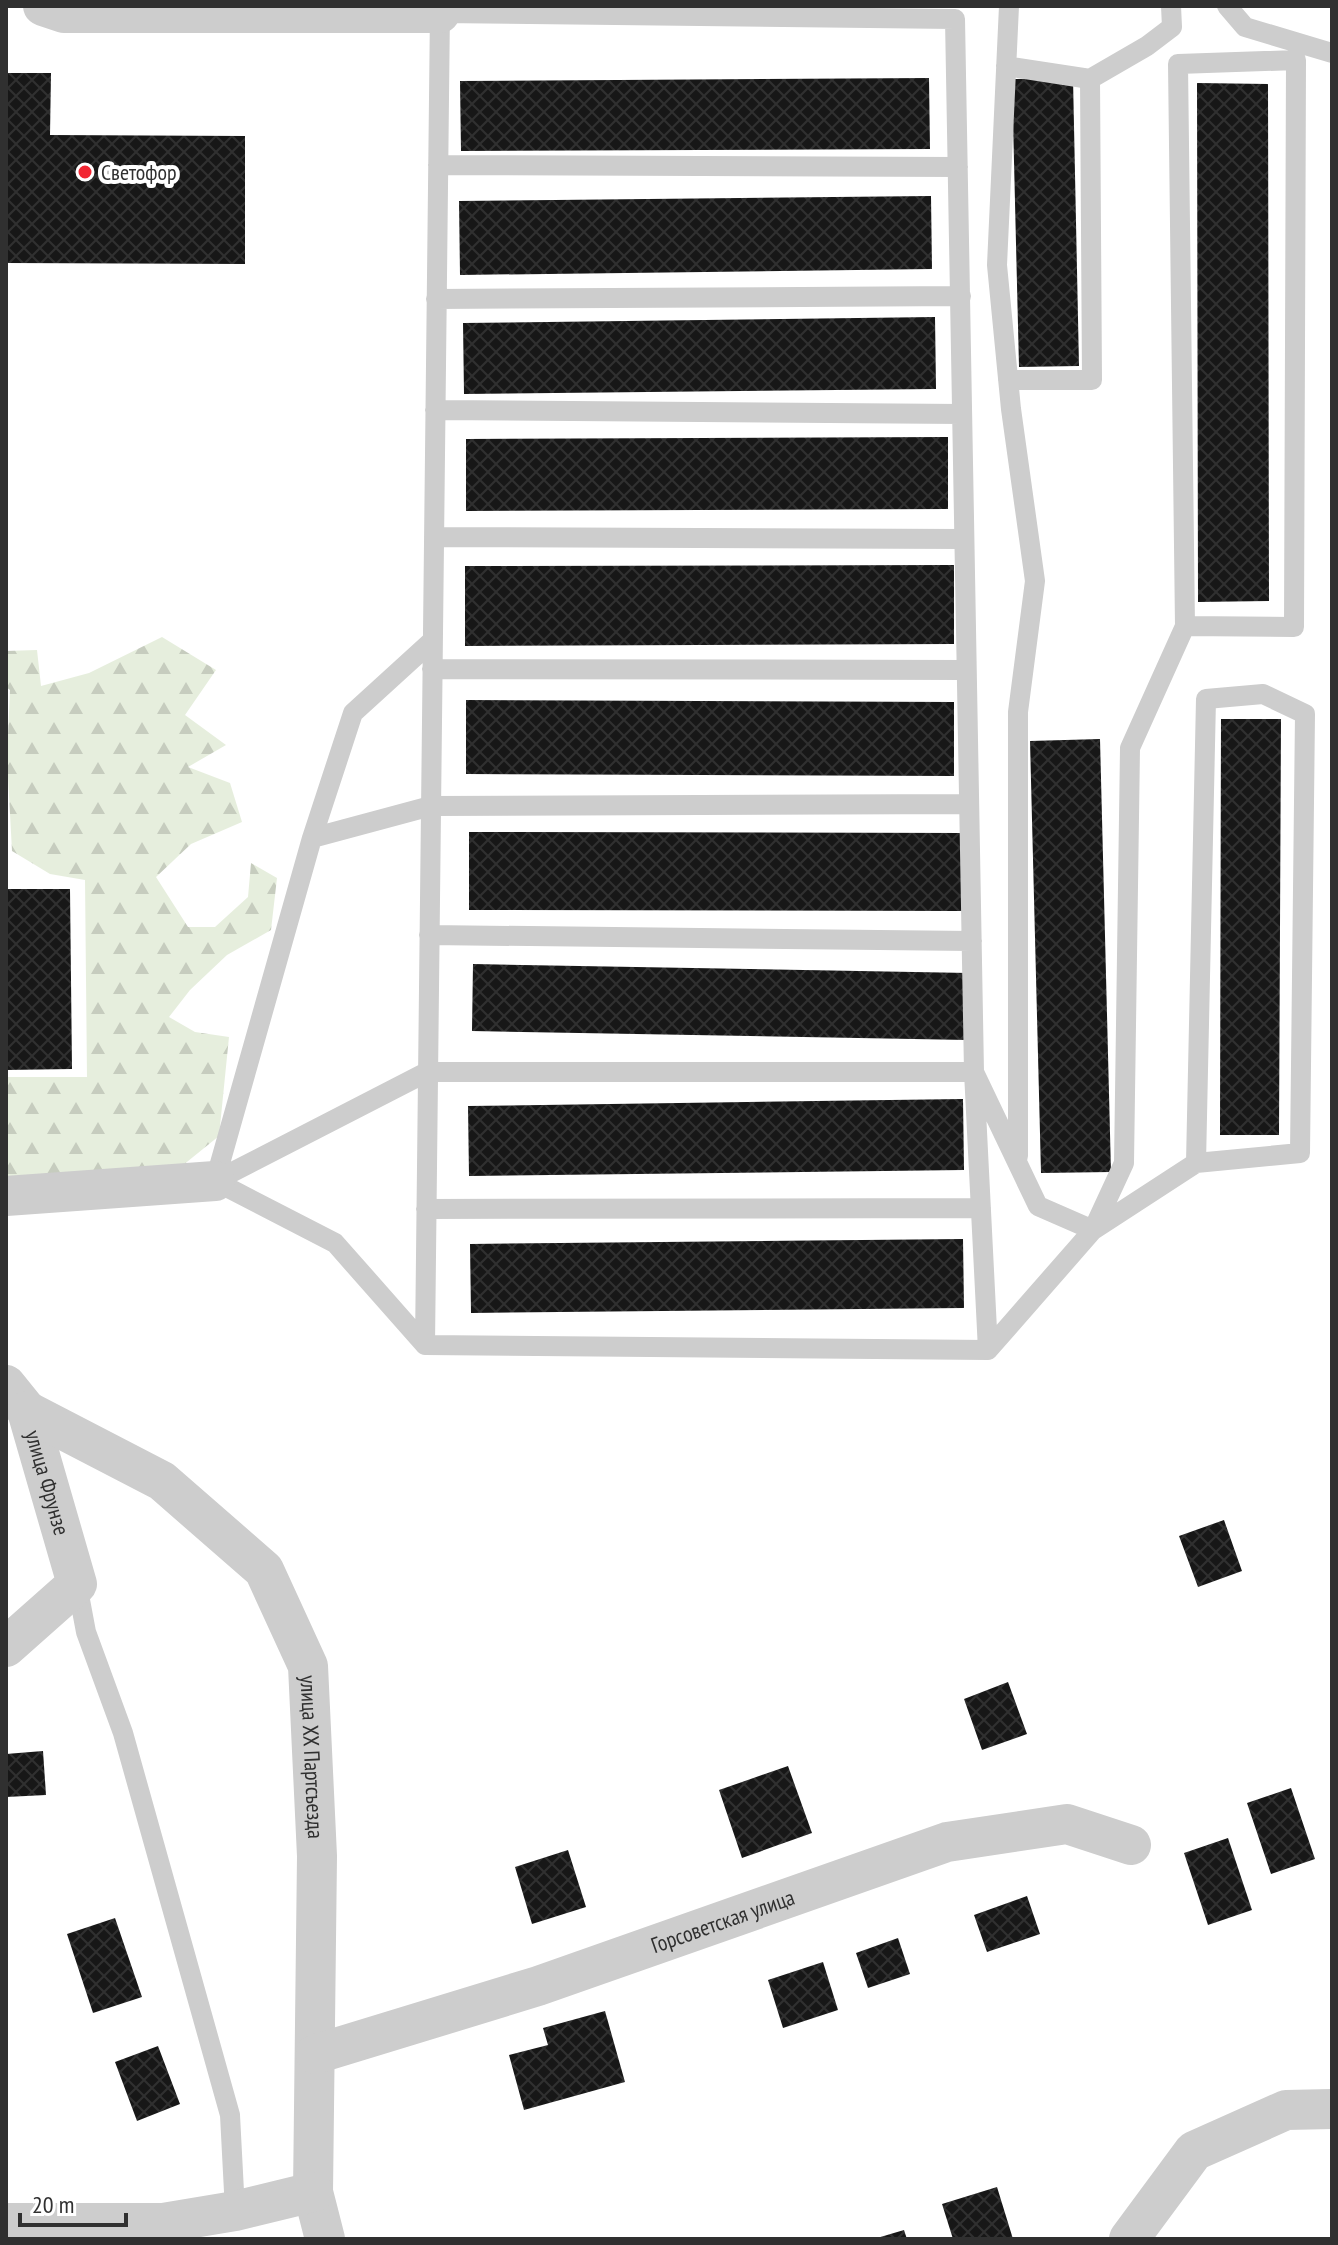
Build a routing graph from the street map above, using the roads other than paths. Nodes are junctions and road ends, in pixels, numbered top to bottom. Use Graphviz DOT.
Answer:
graph roads {
  1 [pos="43,6"];
  2 [pos="1009,6"];
  3 [pos="1171,6"];
  4 [pos="1227,6"];
  5 [pos="440,9"];
  6 [pos="1332,53"];
  7 [pos="1006,66"];
  8 [pos="1090,79"];
  9 [pos="438,165"];
  10 [pos="958,167"];
  11 [pos="961,296"];
  12 [pos="436,299"];
  13 [pos="1008,380"];
  14 [pos="435,410"];
  15 [pos="962,414"];
  16 [pos="434,537"];
  17 [pos="964,539"];
  18 [pos="1185,626"];
  19 [pos="432,641"];
  20 [pos="432,669"];
  21 [pos="966,670"];
  22 [pos="969,804"];
  23 [pos="431,806"];
  24 [pos="312,838"];
  25 [pos="429,935"];
  26 [pos="972,941"];
  27 [pos="427,1072"];
  28 [pos="974,1072"];
  29 [pos="1196,1163"];
  30 [pos="1018,1164"];
  31 [pos="215,1181"];
  32 [pos="6,1196"];
  33 [pos="981,1208"];
  34 [pos="426,1209"];
  35 [pos="1093,1230"];
  36 [pos="425,1345"];
  37 [pos="988,1350"];
  38 [pos="13,1405"];
  39 [pos="77,1584"];
  40 [pos="6,1647"];
  41 [pos="1131,1845"];
  42 [pos="316,2054"];
  43 [pos="1332,2109"];
  44 [pos="313,2192"];
  45 [pos="235,2211"];
  46 [pos="6,2223"];
  47 [pos="325,2239"];
  48 [pos="1129,2239"];
  1 -- 5 [label="street"];
  2 -- 7 [label="lane"];
  3 -- 8 [label="lane"];
  4 -- 6 [label="lane"];
  5 -- 9 [label="lane"];
  5 -- 10 [label="lane"];
  7 -- 8 [label="lane"];
  7 -- 13 [label="lane"];
  8 -- 13 [label="lane"];
  9 -- 10 [label="lane"];
  9 -- 12 [label="lane"];
  10 -- 11 [label="lane"];
  11 -- 12 [label="lane"];
  11 -- 15 [label="lane"];
  12 -- 14 [label="lane"];
  13 -- 30 [label="lane"];
  14 -- 15 [label="lane"];
  14 -- 16 [label="lane"];
  15 -- 17 [label="lane"];
  16 -- 17 [label="lane"];
  16 -- 19 [label="lane"];
  17 -- 21 [label="lane"];
  18 -- 18 [label="lane"];
  18 -- 35 [label="lane"];
  19 -- 20 [label="lane"];
  19 -- 24 [label="lane"];
  20 -- 21 [label="lane"];
  20 -- 23 [label="lane"];
  21 -- 22 [label="lane"];
  22 -- 23 [label="lane"];
  22 -- 26 [label="lane"];
  23 -- 24 [label="lane"];
  23 -- 25 [label="lane"];
  24 -- 31 [label="lane"];
  25 -- 26 [label="lane"];
  25 -- 27 [label="lane"];
  26 -- 28 [label="lane"];
  27 -- 28 [label="lane"];
  27 -- 31 [label="lane"];
  27 -- 34 [label="lane"];
  28 -- 30 [label="lane"];
  28 -- 33 [label="lane"];
  29 -- 29 [label="lane"];
  29 -- 35 [label="lane"];
  30 -- 35 [label="lane"];
  31 -- 32 [label="street"];
  31 -- 36 [label="lane"];
  33 -- 34 [label="lane"];
  33 -- 37 [label="lane"];
  34 -- 36 [label="lane"];
  35 -- 37 [label="lane"];
  36 -- 37 [label="lane"];
  38 -- 39 [label="street, улица Фрунзе"];
  38 -- 42 [label="street, улица XX Партсъезда"];
  39 -- 40 [label="street"];
  39 -- 45 [label="lane"];
  41 -- 42 [label="street, Горсоветская улица"];
  42 -- 44 [label="street, улица XX Партсъезда"];
  43 -- 48 [label="street"];
  44 -- 45 [label="street"];
  44 -- 47 [label="street, улица XX Партсъезда"];
  45 -- 46 [label="street"];
}
